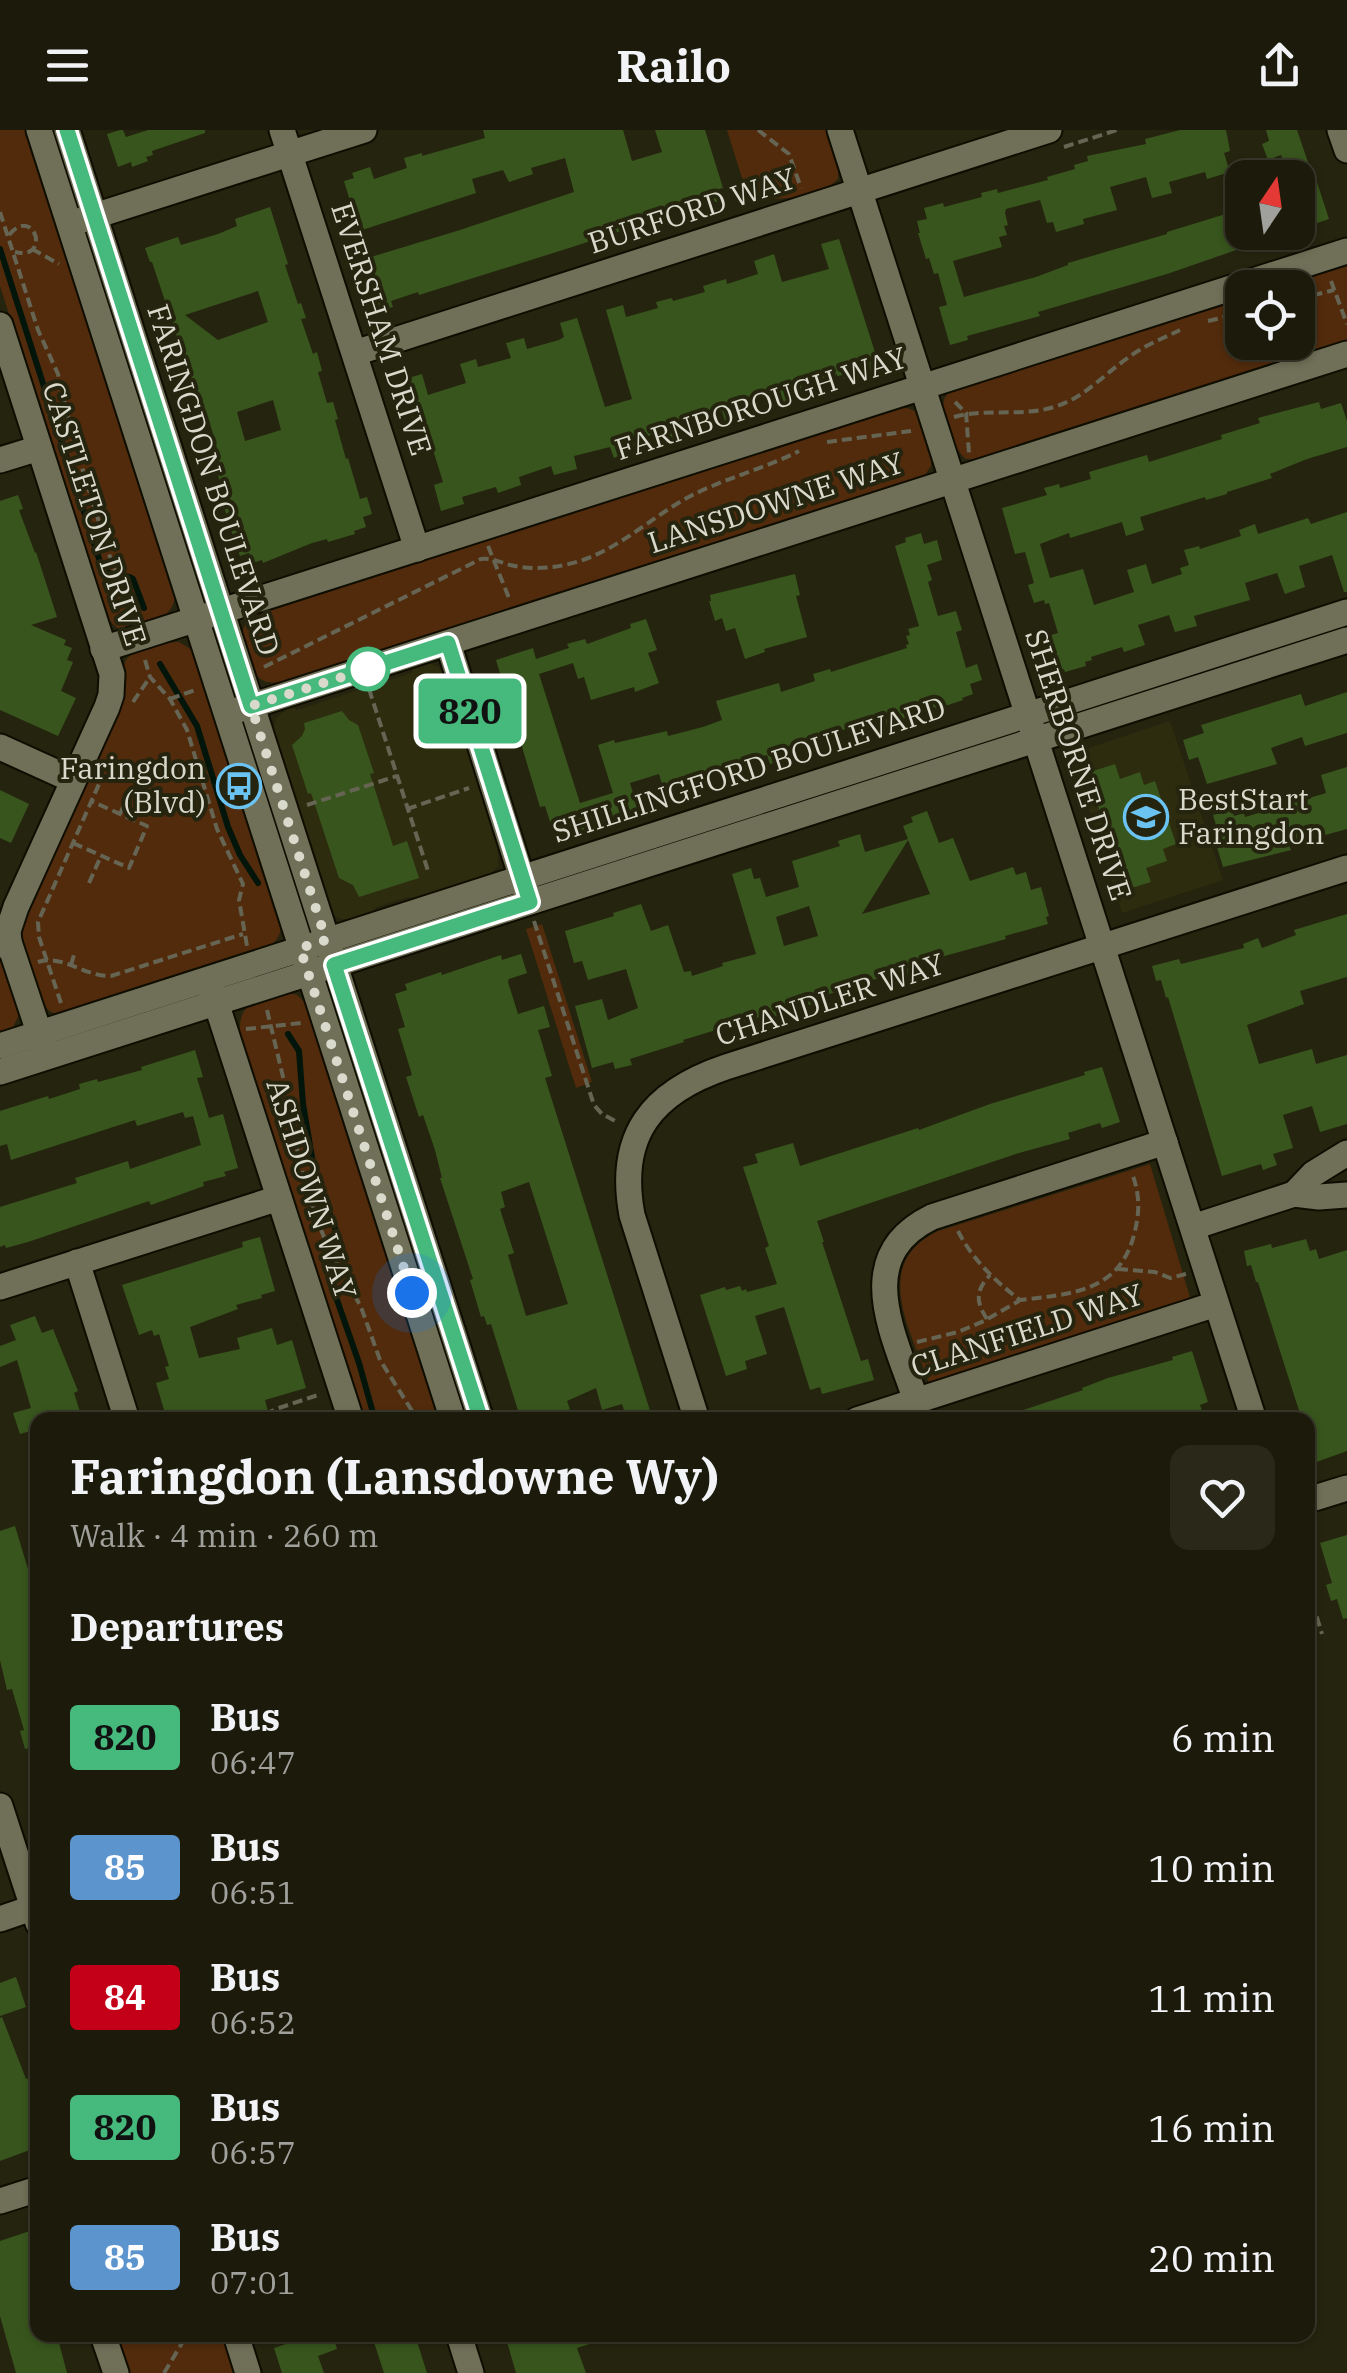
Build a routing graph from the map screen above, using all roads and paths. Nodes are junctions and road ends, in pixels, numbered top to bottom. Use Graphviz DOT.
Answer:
graph roads {
  1 [pos="40,130"];
  2 [pos="67,130"];
  3 [pos="364,130"];
  4 [pos="758,130"];
  5 [pos="840,130"];
  6 [pos="1050,130"];
  7 [pos="1340,130"];
  8 [pos="286,142"];
  9 [pos="1347,150"];
  10 [pos="860,191"];
  11 [pos="807,208"];
  12 [pos="0,212"];
  13 [pos="82,220"];
  14 [pos="8,238"];
  15 [pos="12,249"];
  16 [pos="1347,251"];
  17 [pos="1334,290"];
  18 [pos="1315,295"];
  19 [pos="1225,317"];
  20 [pos="1202,322"];
  21 [pos="0,325"];
  22 [pos="1182,330"];
  23 [pos="355,353"];
  24 [pos="1347,354"];
  25 [pos="922,386"];
  26 [pos="960,405"];
  27 [pos="966,414"];
  28 [pos="949,418"];
  29 [pos="968,426"];
  30 [pos="817,444"];
  31 [pos="39,448"];
  32 [pos="806,448"];
  33 [pos="0,460"];
  34 [pos="82,469"];
  35 [pos="74,472"];
  36 [pos="952,481"];
  37 [pos="482,528"];
  38 [pos="418,549"];
  39 [pos="492,558"];
  40 [pos="222,612"];
  41 [pos="1347,612"];
  42 [pos="196,620"];
  43 [pos="518,621"];
  44 [pos="139,638"];
  45 [pos="1347,640"];
  46 [pos="448,643"];
  47 [pos="103,649"];
  48 [pos="150,677"];
  49 [pos="242,677"];
  50 [pos="216,685"];
  51 [pos="369,689"];
  52 [pos="176,697"];
  53 [pos="251,706"];
  54 [pos="129,708"];
  55 [pos="226,714"];
  56 [pos="1028,714"];
  57 [pos="1036,740"];
  58 [pos="0,748"];
  59 [pos="200,776"];
  60 [pos="397,776"];
  61 [pos="73,780"];
  62 [pos="187,780"];
  63 [pos="100,782"];
  64 [pos="472,788"];
  65 [pos="130,791"];
  66 [pos="92,801"];
  67 [pos="303,806"];
  68 [pos="408,808"];
  69 [pos="120,814"];
  70 [pos="73,843"];
  71 [pos="101,856"];
  72 [pos="1347,868"];
  73 [pos="429,874"];
  74 [pos="522,877"];
  75 [pos="89,883"];
  76 [pos="532,912"];
  77 [pos="243,934"];
  78 [pos="326,940"];
  79 [pos="5,944"];
  80 [pos="1103,946"];
  81 [pos="74,955"];
  82 [pos="250,955"];
  83 [pos="46,959"];
  84 [pos="304,961"];
  85 [pos="71,965"];
  86 [pos="334,965"];
  87 [pos="18,968"];
  88 [pos="212,991"];
  89 [pos="263,998"];
  90 [pos="304,1022"];
  91 [pos="68,1024"];
  92 [pos="271,1026"];
  93 [pos="226,1034"];
  94 [pos="0,1046"];
  95 [pos="43,1046"];
  96 [pos="0,1072"];
  97 [pos="638,1133"];
  98 [pos="1165,1142"];
  99 [pos="1347,1153"];
  100 [pos="1125,1154"];
  101 [pos="1294,1194"];
  102 [pos="1347,1195"];
  103 [pos="280,1198"];
  104 [pos="950,1210"];
  105 [pos="1193,1226"];
  106 [pos="77,1262"];
  107 [pos="1204,1268"];
  108 [pos="1118,1269"];
  109 [pos="990,1275"];
  110 [pos="0,1287"];
  111 [pos="1020,1300"];
  112 [pos="1216,1304"];
  113 [pos="986,1319"];
  114 [pos="898,1348"];
  115 [pos="459,1352"];
  116 [pos="434,1361"];
  117 [pos="321,1394"];
  118 [pos="916,1401"];
  119 [pos="124,1412"];
  120 [pos="269,1412"];
  121 [pos="347,1412"];
  122 [pos="411,1412"];
  123 [pos="450,1412"];
  124 [pos="478,1412"];
  125 [pos="694,1412"];
  126 [pos="882,1412"];
  127 [pos="1251,1412"];
  128 [pos="1347,1488"];
  129 [pos="1315,1498"];
  130 [pos="1315,1611"];
  131 [pos="1322,1634"];
  132 [pos="0,1806"];
  133 [pos="30,1894"];
  134 [pos="30,1913"];
  135 [pos="0,1918"];
  136 [pos="30,2192"];
  137 [pos="0,2201"];
  138 [pos="106,2342"];
  139 [pos="183,2342"];
  140 [pos="238,2342"];
  141 [pos="461,2342"];
  142 [pos="116,2373"];
  143 [pos="164,2373"];
  144 [pos="248,2373"];
  145 [pos="471,2373"];
  1 -- 13 [label="street, FARINGDON BOULEVARD"];
  2 -- 13 [label="street, FARINGDON BOULEVARD"];
  3 -- 8 [label="street"];
  4 -- 11 [label="path"];
  5 -- 10 [label="street, SHERBORNE DRIVE"];
  6 -- 10 [label="street, BURFORD WAY"];
  7 -- 9 [label="street"];
  8 -- 13 [label="street"];
  8 -- 23 [label="street, EVERSHAM DRIVE"];
  10 -- 11 [label="street, BURFORD WAY"];
  10 -- 25 [label="street, SHERBORNE DRIVE"];
  11 -- 23 [label="street, BURFORD WAY"];
  12 -- 14 [label="path"];
  13 -- 40 [label="street, FARINGDON BOULEVARD"];
  13 -- 42 [label="street, FARINGDON BOULEVARD"];
  14 -- 15 [label="path"];
  14 -- 15 [label="path"];
  15 -- 34 [label="path"];
  16 -- 25 [label="street, FARNBOROUGH WAY"];
  17 -- 18 [label="path"];
  19 -- 20 [label="path"];
  21 -- 31 [label="street, CASTLETON DRIVE"];
  22 -- 27 [label="path"];
  23 -- 38 [label="street, EVERSHAM DRIVE"];
  24 -- 36 [label="street, LANSDOWNE WAY"];
  25 -- 28 [label="street, SHERBORNE DRIVE"];
  25 -- 37 [label="street, FARNBOROUGH WAY"];
  26 -- 27 [label="path"];
  27 -- 28 [label="path"];
  27 -- 29 [label="path"];
  28 -- 30 [label="path"];
  28 -- 36 [label="street, SHERBORNE DRIVE"];
  31 -- 33 [label="street"];
  31 -- 47 [label="street, CASTLETON DRIVE"];
  32 -- 39 [label="path"];
  34 -- 35 [label="path"];
  34 -- 44 [label="path"];
  36 -- 43 [label="street, LANSDOWNE WAY"];
  36 -- 56 [label="street, SHERBORNE DRIVE"];
  37 -- 38 [label="street, FARNBOROUGH WAY"];
  37 -- 39 [label="path"];
  38 -- 40 [label="street, FARNBOROUGH WAY"];
  39 -- 43 [label="path"];
  39 -- 49 [label="path"];
  40 -- 42 [label="street, FARNBOROUGH WAY"];
  40 -- 49 [label="street, FARINGDON BOULEVARD"];
  41 -- 56 [label="street, SHILLINGFORD BOULEVARD"];
  42 -- 44 [label="street, FARNBOROUGH WAY"];
  42 -- 50 [label="street, FARINGDON BOULEVARD"];
  43 -- 46 [label="street, LANSDOWNE WAY"];
  44 -- 47 [label="street, FARNBOROUGH WAY"];
  44 -- 48 [label="path"];
  45 -- 57 [label="street, SHILLINGFORD BOULEVARD"];
  46 -- 53 [label="street, LANSDOWNE WAY"];
  46 -- 74 [label="street"];
  47 -- 61 [label="street, CASTLETON DRIVE"];
  48 -- 52 [label="path"];
  48 -- 54 [label="path"];
  49 -- 53 [label="street, FARINGDON BOULEVARD"];
  50 -- 52 [label="path"];
  50 -- 55 [label="street, FARINGDON BOULEVARD"];
  51 -- 60 [label="path"];
  52 -- 59 [label="path"];
  53 -- 55 [label="street, LANSDOWNE WAY"];
  53 -- 78 [label="street, FARINGDON BOULEVARD"];
  55 -- 84 [label="street, FARINGDON BOULEVARD"];
  56 -- 57 [label="street, SHERBORNE DRIVE"];
  56 -- 74 [label="street, SHILLINGFORD BOULEVARD"];
  57 -- 76 [label="street, SHILLINGFORD BOULEVARD"];
  57 -- 80 [label="street, SHERBORNE DRIVE"];
  58 -- 61 [label="street"];
  59 -- 62 [label="path"];
  59 -- 77 [label="path"];
  60 -- 67 [label="path"];
  60 -- 68 [label="path"];
  61 -- 79 [label="street, CASTLETON DRIVE"];
  63 -- 66 [label="path"];
  64 -- 68 [label="path"];
  65 -- 69 [label="path"];
  66 -- 69 [label="path"];
  66 -- 70 [label="path"];
  68 -- 73 [label="path"];
  69 -- 71 [label="path"];
  70 -- 71 [label="path"];
  70 -- 83 [label="path"];
  71 -- 75 [label="path"];
  72 -- 80 [label="street, CHANDLER WAY"];
  74 -- 76 [label="street"];
  74 -- 78 [label="street, SHILLINGFORD BOULEVARD"];
  76 -- 86 [label="street, SHILLINGFORD BOULEVARD"];
  76 -- 97 [label="path"];
  77 -- 82 [label="path"];
  77 -- 85 [label="path"];
  78 -- 84 [label="street, SHILLINGFORD BOULEVARD"];
  78 -- 86 [label="street, FARINGDON BOULEVARD"];
  79 -- 87 [label="street"];
  80 -- 97 [label="street, CHANDLER WAY"];
  80 -- 98 [label="street, SHERBORNE DRIVE"];
  81 -- 85 [label="path"];
  83 -- 85 [label="path"];
  83 -- 87 [label="path"];
  83 -- 91 [label="path"];
  84 -- 86 [label="street, SHILLINGFORD BOULEVARD"];
  84 -- 88 [label="street, SHILLINGFORD BOULEVARD"];
  84 -- 116 [label="street, FARINGDON BOULEVARD"];
  86 -- 115 [label="street, FARINGDON BOULEVARD"];
  87 -- 95 [label="street"];
  88 -- 91 [label="street, SHILLINGFORD BOULEVARD"];
  88 -- 93 [label="street, ASHDOWN WAY"];
  88 -- 95 [label="street, SHILLINGFORD BOULEVARD"];
  89 -- 92 [label="path"];
  90 -- 92 [label="path"];
  91 -- 95 [label="street, SHILLINGFORD BOULEVARD"];
  92 -- 93 [label="path"];
  92 -- 122 [label="path"];
  93 -- 103 [label="street, ASHDOWN WAY"];
  94 -- 95 [label="street, SHILLINGFORD BOULEVARD"];
  95 -- 96 [label="street, SHILLINGFORD BOULEVARD"];
  97 -- 125 [label="street, CHANDLER WAY"];
  98 -- 100 [label="street"];
  98 -- 105 [label="street, SHERBORNE DRIVE"];
  99 -- 101 [label="street"];
  100 -- 104 [label="street"];
  100 -- 108 [label="path"];
  101 -- 102 [label="street"];
  101 -- 105 [label="street"];
  103 -- 106 [label="street"];
  103 -- 121 [label="street, ASHDOWN WAY"];
  104 -- 109 [label="path"];
  104 -- 114 [label="street"];
  105 -- 107 [label="street, SHERBORNE DRIVE"];
  106 -- 110 [label="street"];
  106 -- 119 [label="street"];
  107 -- 108 [label="path"];
  107 -- 112 [label="street, SHERBORNE DRIVE"];
  108 -- 111 [label="path"];
  109 -- 111 [label="path"];
  109 -- 113 [label="path"];
  111 -- 113 [label="path"];
  112 -- 118 [label="street, CLANFIELD WAY"];
  112 -- 127 [label="street, SHERBORNE DRIVE"];
  113 -- 114 [label="path"];
  114 -- 118 [label="street"];
  115 -- 116 [label="street"];
  115 -- 124 [label="street, FARINGDON BOULEVARD"];
  116 -- 123 [label="street, FARINGDON BOULEVARD"];
  117 -- 120 [label="path"];
  118 -- 126 [label="street, CLANFIELD WAY"];
  128 -- 129 [label="street"];
  130 -- 131 [label="path"];
  132 -- 133 [label="street"];
  134 -- 135 [label="street"];
  136 -- 137 [label="street"];
  138 -- 142 [label="street"];
  139 -- 143 [label="path"];
  140 -- 144 [label="street"];
  141 -- 145 [label="street"];
}
